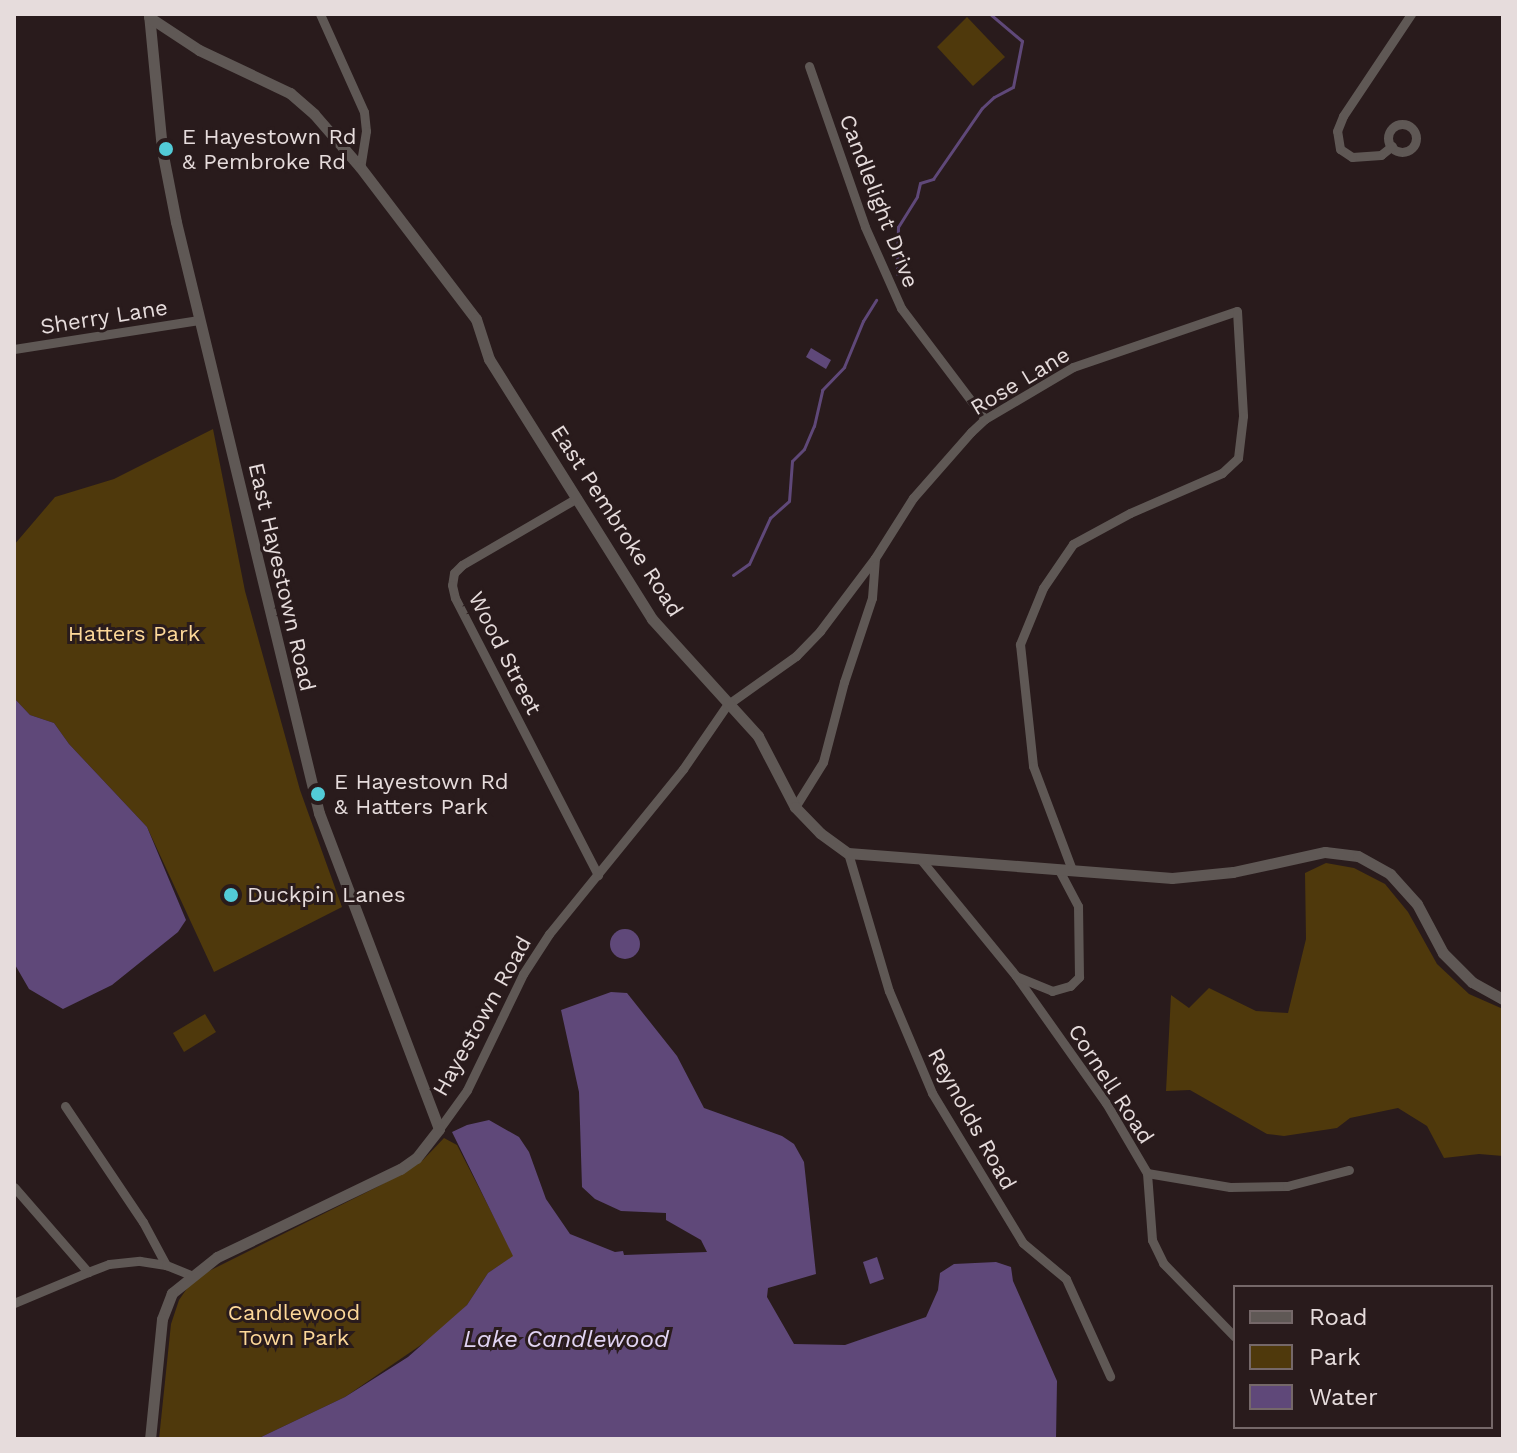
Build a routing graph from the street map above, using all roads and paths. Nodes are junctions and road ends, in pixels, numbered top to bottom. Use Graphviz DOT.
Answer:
graph roads {
  1 [pos="320,14"];
  2 [pos="1411,14"];
  3 [pos="149,15"];
  4 [pos="809,66"];
  5 [pos="1392,146"];
  6 [pos="360,167"];
  7 [pos="199,320"];
  8 [pos="14,349"];
  9 [pos="985,419"];
  10 [pos="577,498"];
  11 [pos="875,558"];
  12 [pos="727,705"];
  13 [pos="795,807"];
  14 [pos="848,853"];
  15 [pos="922,861"];
  16 [pos="1066,870"];
  17 [pos="598,875"];
  18 [pos="1016,976"];
  19 [pos="1503,999"];
  20 [pos="65,1106"];
  21 [pos="439,1129"];
  22 [pos="1349,1170"];
  23 [pos="1147,1173"];
  24 [pos="14,1187"];
  25 [pos="166,1265"];
  26 [pos="88,1272"];
  27 [pos="191,1275"];
  28 [pos="14,1303"];
  29 [pos="1233,1335"];
  30 [pos="1110,1376"];
  31 [pos="150,1439"];
  1 -- 6 [label="street"];
  2 -- 5 [label="street"];
  3 -- 6 [label="street, East Pembroke Road"];
  3 -- 7 [label="street, East Hayestown Road"];
  4 -- 9 [label="street, Candlelight Drive"];
  6 -- 10 [label="street, East Pembroke Road"];
  7 -- 8 [label="street, Sherry Lane"];
  7 -- 21 [label="street, East Hayestown Road"];
  9 -- 11 [label="street, Rose Lane"];
  9 -- 16 [label="street, Rose Lane"];
  10 -- 12 [label="street, East Pembroke Road"];
  10 -- 17 [label="street, Wood Street"];
  11 -- 12 [label="street, Rose Lane"];
  11 -- 13 [label="street, Rose Lane"];
  12 -- 13 [label="street, East Pembroke Road"];
  12 -- 17 [label="street, Hayestown Road"];
  13 -- 14 [label="street, East Pembroke Road"];
  14 -- 15 [label="street"];
  14 -- 30 [label="street, Reynolds Road"];
  15 -- 16 [label="street"];
  15 -- 18 [label="street, Cornell Road"];
  16 -- 18 [label="street"];
  16 -- 19 [label="street"];
  17 -- 21 [label="street, Hayestown Road"];
  18 -- 23 [label="street, Cornell Road"];
  20 -- 25 [label="street"];
  21 -- 27 [label="street, Hayestown Road"];
  22 -- 23 [label="street"];
  23 -- 29 [label="street, Cornell Road"];
  24 -- 26 [label="street"];
  25 -- 26 [label="street"];
  25 -- 27 [label="street"];
  26 -- 28 [label="street"];
  27 -- 31 [label="street, Hayestown Road"];
}
